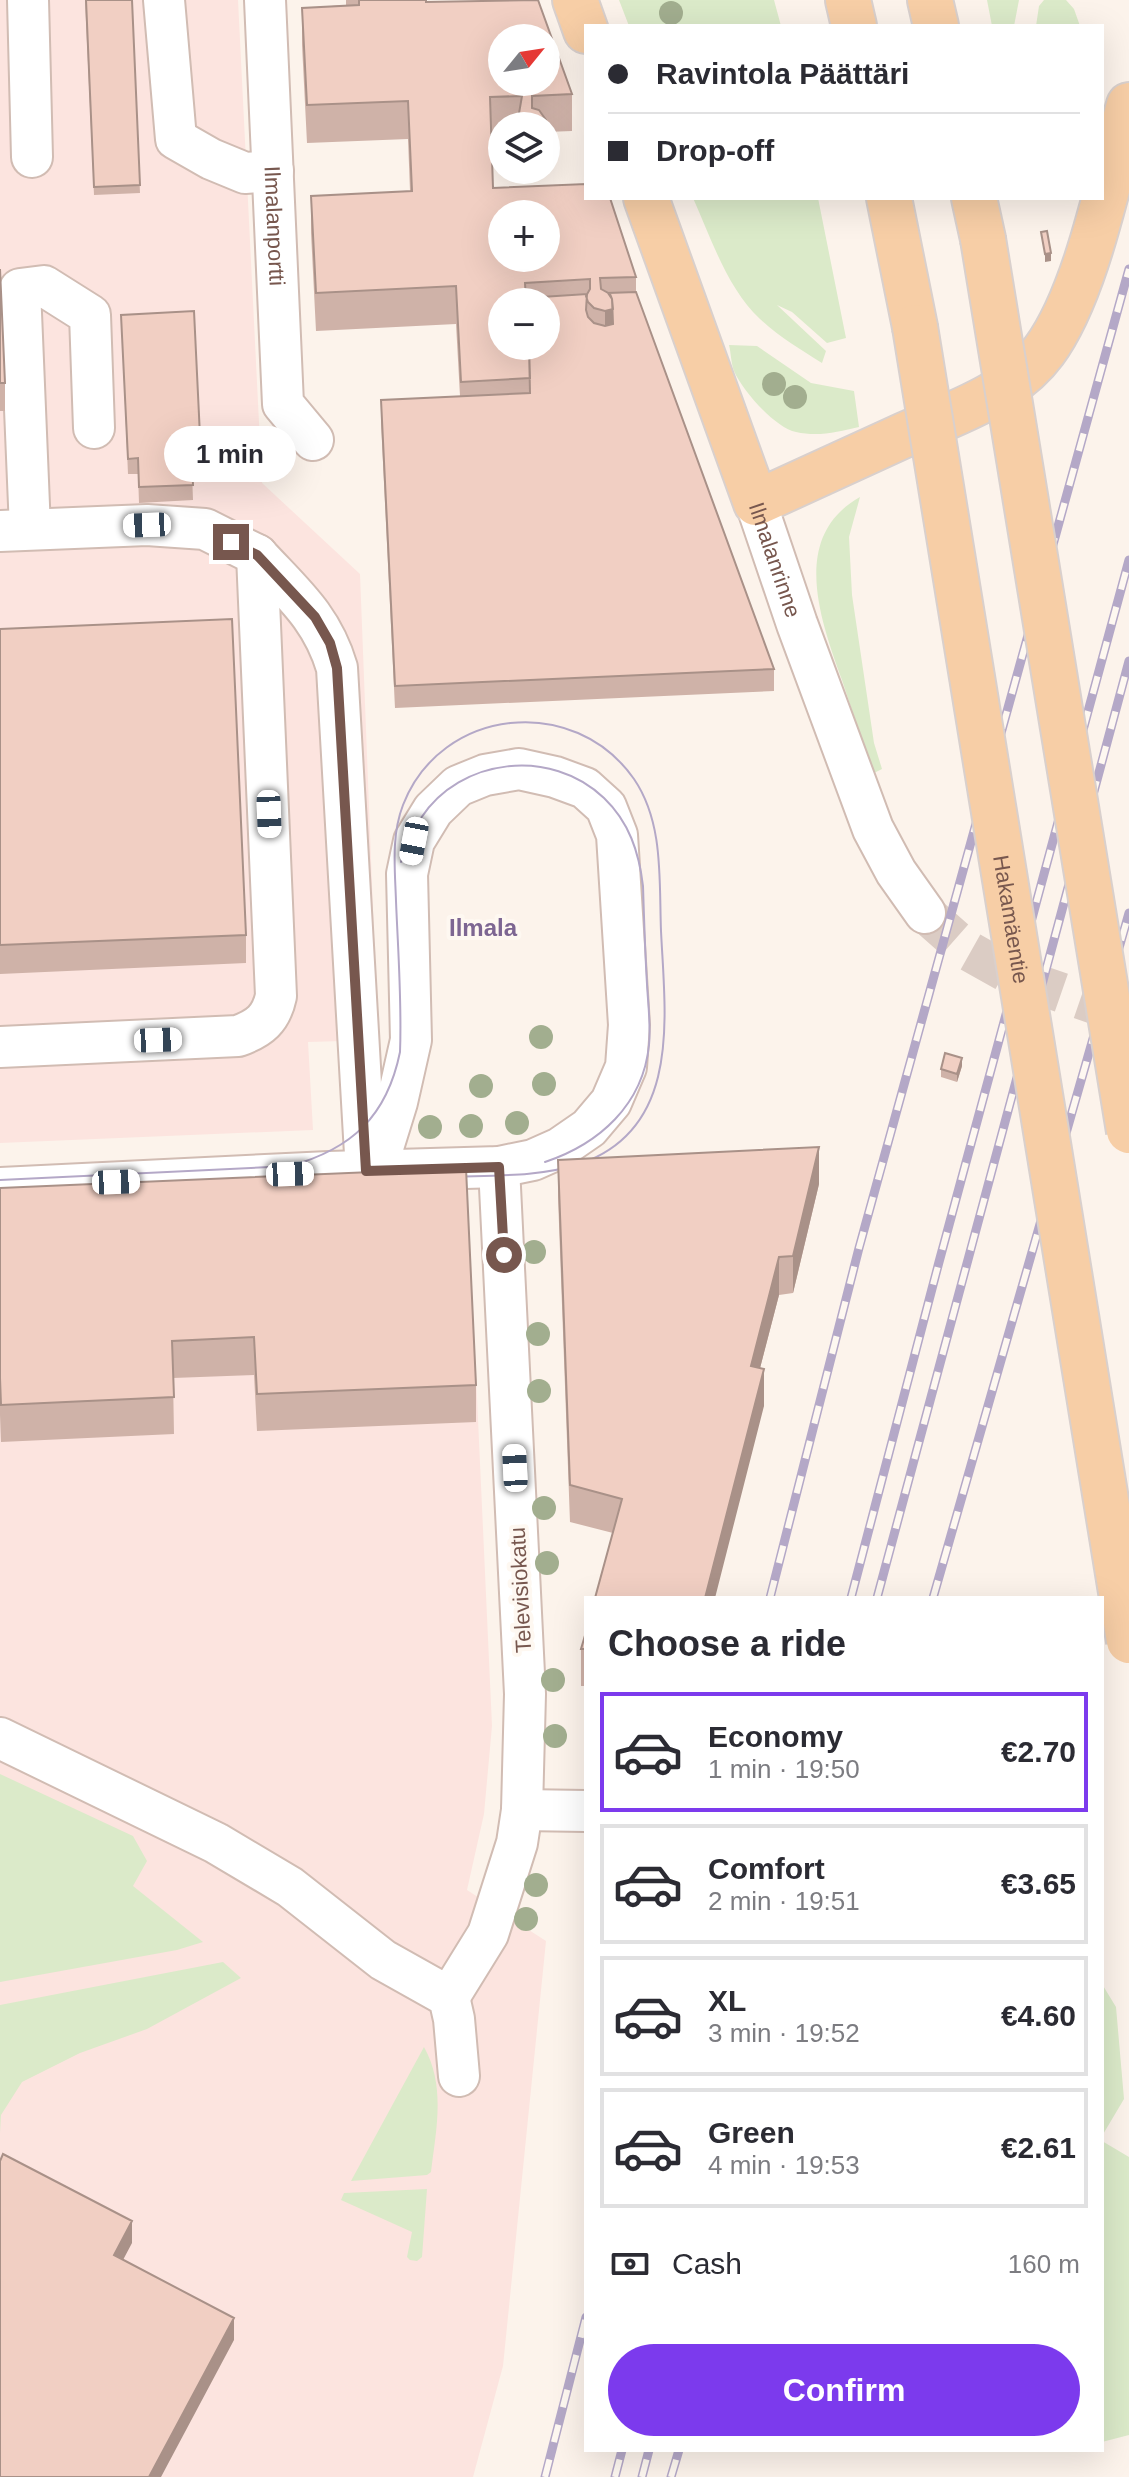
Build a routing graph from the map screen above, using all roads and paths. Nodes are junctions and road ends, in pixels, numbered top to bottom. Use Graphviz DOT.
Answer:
graph roads {
  1 [pos="28,0"];
  2 [pos="164,0"];
  3 [pos="265,0"];
  4 [pos="575,0"];
  5 [pos="848,0"];
  6 [pos="930,0"];
  7 [pos="854,24"];
  8 [pos="936,24"];
  9 [pos="584,25"];
  10 [pos="1129,105"];
  11 [pos="32,157"];
  12 [pos="273,171"];
  13 [pos="1104,195"];
  14 [pos="647,200"];
  15 [pos="889,200"];
  16 [pos="1103,200"];
  17 [pos="979,218"];
  18 [pos="94,428"];
  19 [pos="313,440"];
  20 [pos="756,503"];
  21 [pos="15,530"];
  22 [pos="257,555"];
  23 [pos="925,913"];
  24 [pos="0,1047"];
  25 [pos="1129,1131"];
  26 [pos="499,1167"];
  27 [pos="371,1170"];
  28 [pos="0,1188"];
  29 [pos="1129,1641"];
  30 [pos="0,1738"];
  31 [pos="522,1810"];
  32 [pos="584,1811"];
  33 [pos="449,1997"];
  34 [pos="459,2076"];
  1 -- 11 [label="street"];
  2 -- 12 [label="street"];
  3 -- 12 [label="street, Ilmalanportti"];
  4 -- 9 [label="main road"];
  5 -- 7 [label="main road"];
  6 -- 8 [label="main road"];
  10 -- 13 [label="main road"];
  12 -- 19 [label="street, Ilmalanportti"];
  14 -- 20 [label="main road, Ilmalanrinne"];
  15 -- 29 [label="main road, Hakamäentie, bridge"];
  16 -- 20 [label="main road"];
  17 -- 25 [label="main road, bridge"];
  18 -- 21 [label="street"];
  20 -- 23 [label="street, Ilmalanrinne"];
  21 -- 22 [label="street"];
  22 -- 24 [label="street"];
  22 -- 27 [label="street"];
  26 -- 27 [label="street"];
  26 -- 27 [label="street"];
  26 -- 31 [label="street, Televisiokatu"];
  27 -- 28 [label="street"];
  30 -- 33 [label="street"];
  31 -- 32 [label="street"];
  31 -- 33 [label="street, Televisiokatu"];
  33 -- 34 [label="street"];
}
